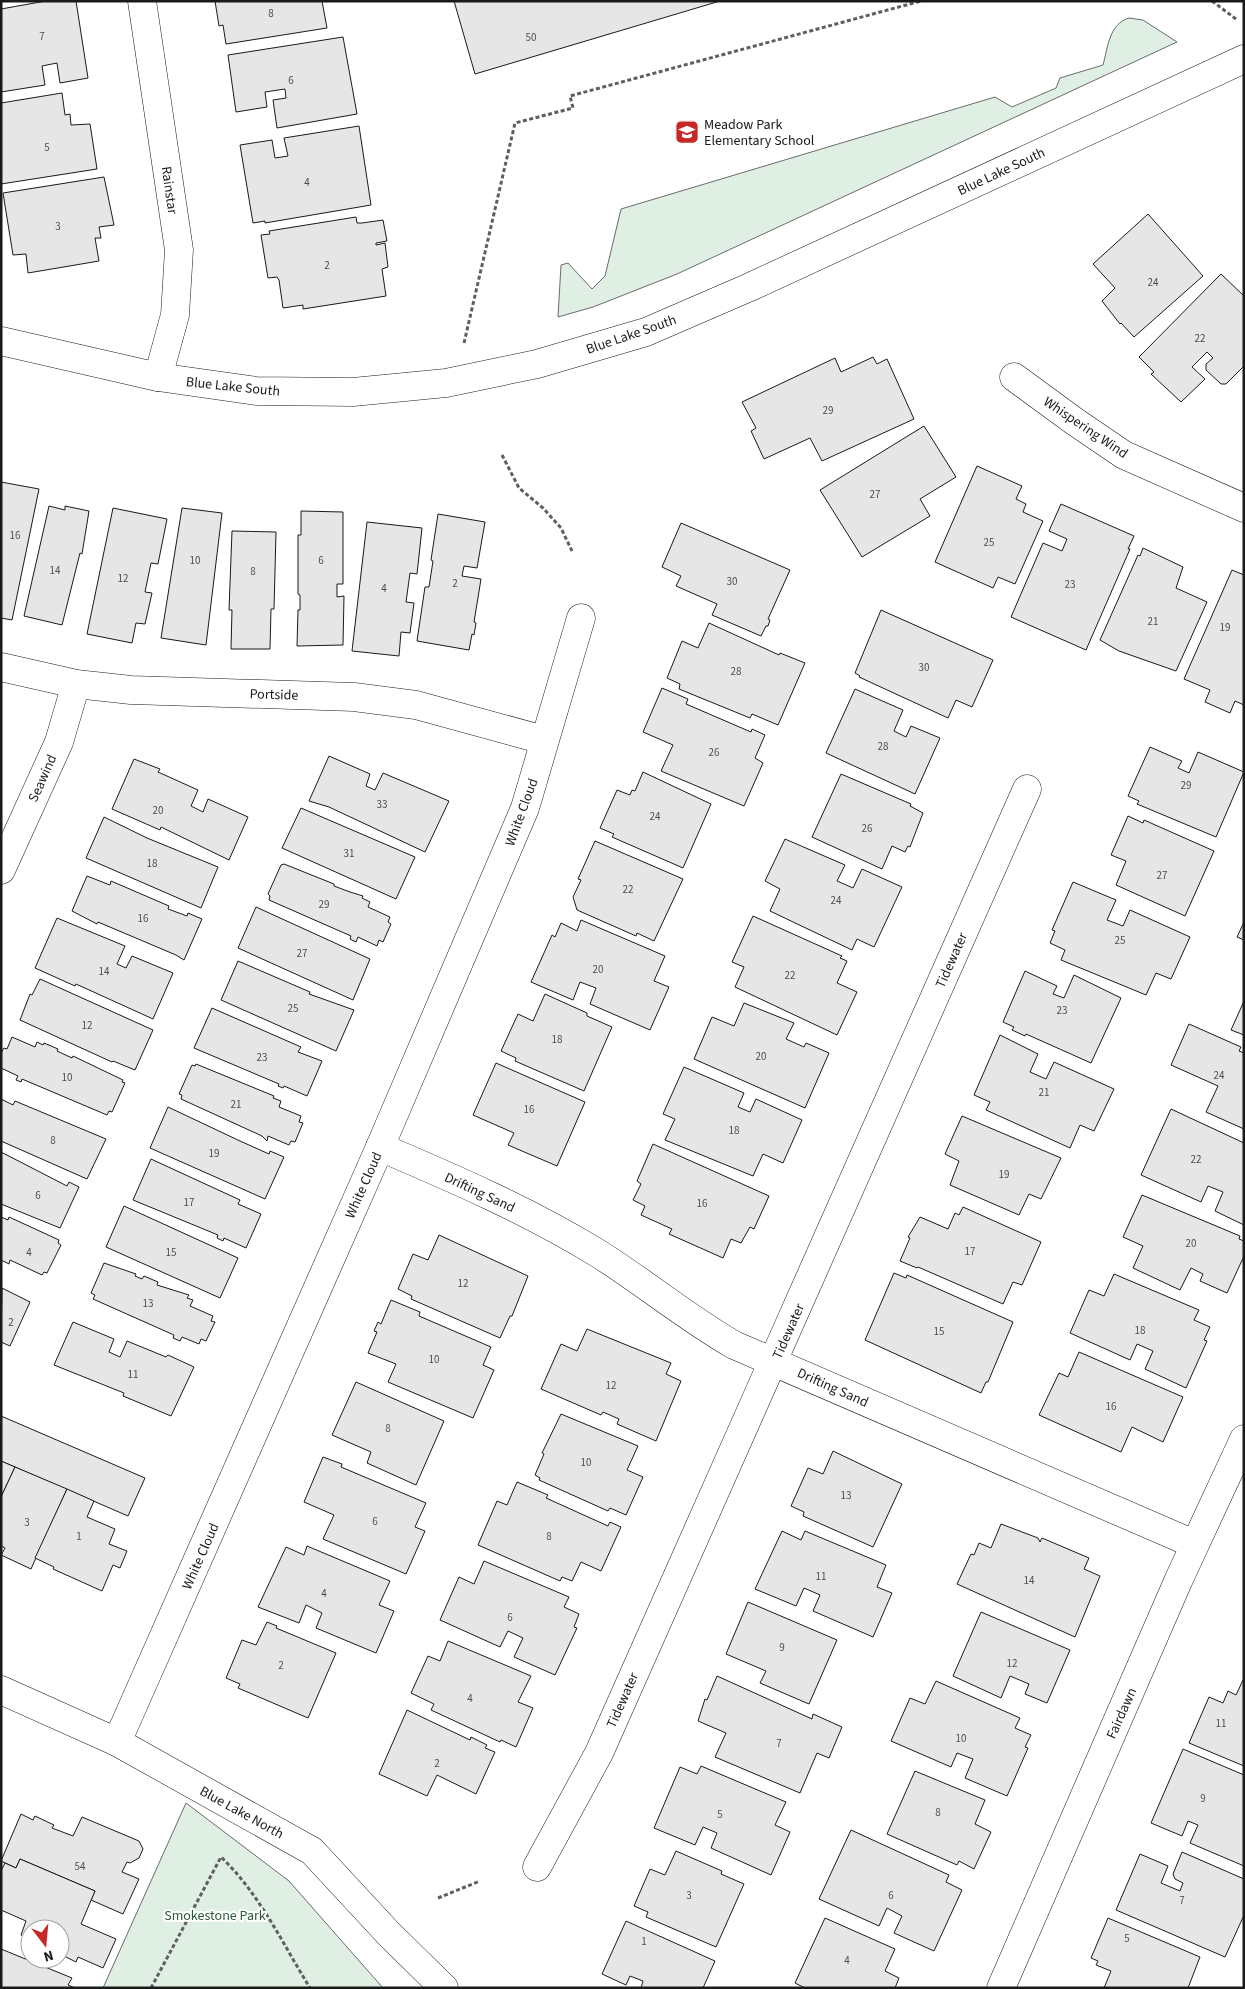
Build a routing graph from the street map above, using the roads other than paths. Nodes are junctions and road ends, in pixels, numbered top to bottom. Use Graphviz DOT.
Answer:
graph roads {
  1 [pos="142,1"];
  2 [pos="1244,59"];
  3 [pos="1,341"];
  4 [pos="158,377"];
  5 [pos="1014,377"];
  6 [pos="1244,508"];
  7 [pos="581,618"];
  8 [pos="1,667"];
  9 [pos="76,684"];
  10 [pos="544,740"];
  11 [pos="1027,789"];
  12 [pos="1,870"];
  13 [pos="380,1148"];
  14 [pos="774,1362"];
  15 [pos="1244,1439"];
  16 [pos="1194,1544"];
  17 [pos="1,1690"];
  18 [pos="117,1742"];
  19 [pos="537,1867"];
  20 [pos="444,1988"];
  21 [pos="1001,1988"];
  1 -- 4 [label="street, Rainstar"];
  2 -- 4 [label="street, Blue Lake South"];
  3 -- 4 [label="street, Blue Lake South"];
  5 -- 6 [label="street, Whispering Wind"];
  7 -- 10 [label="street, White Cloud"];
  8 -- 9 [label="street, Portside"];
  9 -- 10 [label="street, Portside"];
  9 -- 12 [label="street, Seawind"];
  10 -- 13 [label="street, White Cloud"];
  11 -- 14 [label="street, Tidewater"];
  13 -- 14 [label="street, Drifting Sand"];
  13 -- 18 [label="street, White Cloud"];
  14 -- 16 [label="street, Drifting Sand"];
  14 -- 19 [label="street, Tidewater"];
  15 -- 16 [label="street, Fairdawn"];
  16 -- 21 [label="street, Fairdawn"];
  17 -- 18 [label="street, Blue Lake North"];
  18 -- 20 [label="street, Blue Lake North"];
}
